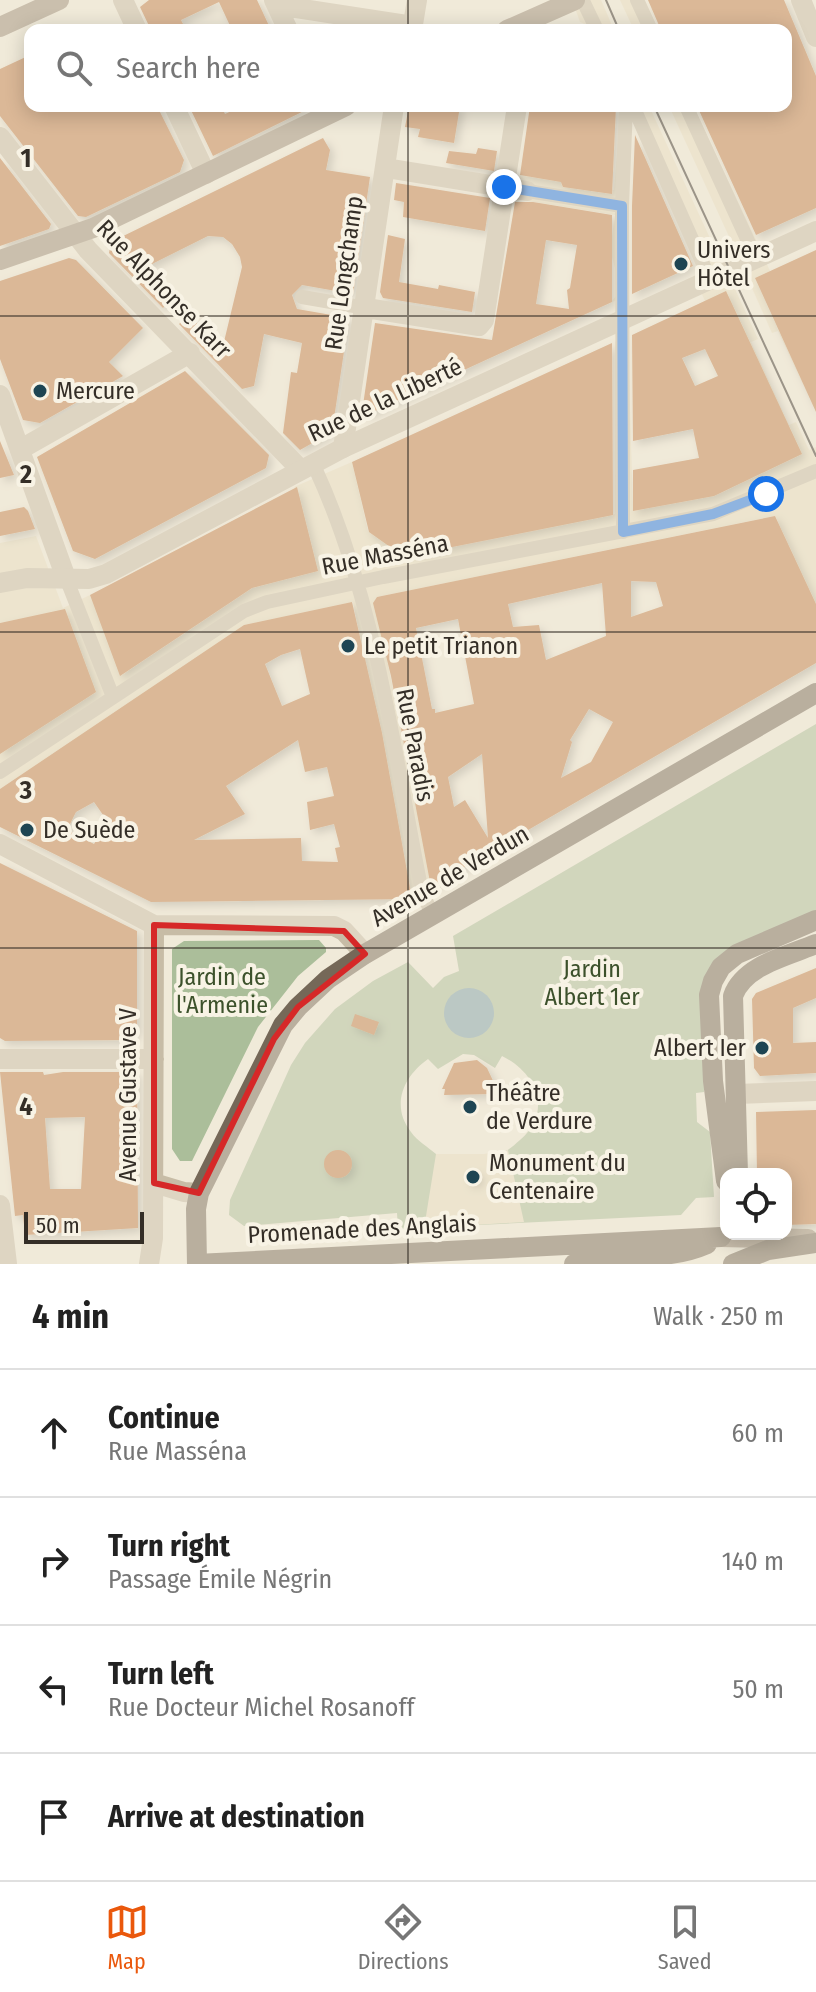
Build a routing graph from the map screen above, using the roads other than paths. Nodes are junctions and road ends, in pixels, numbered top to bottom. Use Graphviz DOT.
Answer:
graph roads {
  1 [pos="59,0"];
  2 [pos="123,0"];
  3 [pos="417,0"];
  4 [pos="637,0"];
  5 [pos="801,0"];
  6 [pos="579,1"];
  7 [pos="276,3"];
  8 [pos="134,24"];
  9 [pos="285,24"];
  10 [pos="390,24"];
  11 [pos="413,24"];
  12 [pos="531,24"];
  13 [pos="593,24"];
  14 [pos="648,24"];
  15 [pos="0,27"];
  16 [pos="816,37"];
  17 [pos="177,112"];
  18 [pos="326,112"];
  19 [pos="393,112"];
  20 [pos="516,112"];
  21 [pos="626,112"];
  22 [pos="636,112"];
  23 [pos="689,112"];
  24 [pos="0,137"];
  25 [pos="386,168"];
  26 [pos="206,174"];
  27 [pos="504,187"];
  28 [pos="527,191"];
  29 [pos="622,206"];
  30 [pos="816,231"];
  31 [pos="76,235"];
  32 [pos="753,252"];
  33 [pos="0,260"];
  34 [pos="707,273"];
  35 [pos="302,297"];
  36 [pos="366,308"];
  37 [pos="622,319"];
  38 [pos="190,353"];
  39 [pos="0,395"];
  40 [pos="343,448"];
  41 [pos="21,449"];
  42 [pos="308,470"];
  43 [pos="816,471"];
  44 [pos="623,532"];
  45 [pos="66,578"];
  46 [pos="356,582"];
  47 [pos="0,583"];
  48 [pos="816,693"];
  49 [pos="113,697"];
  50 [pos="0,772"];
  51 [pos="0,844"];
  52 [pos="433,916"];
  53 [pos="816,920"];
  54 [pos="154,925"];
  55 [pos="816,944"];
  56 [pos="365,954"];
  57 [pos="711,1016"];
  58 [pos="0,1059"];
  59 [pos="154,1059"];
  60 [pos="713,1081"];
  61 [pos="816,1091"];
  62 [pos="737,1094"];
  63 [pos="724,1168"];
  64 [pos="738,1168"];
  65 [pos="154,1183"];
  66 [pos="199,1193"];
  67 [pos="0,1205"];
  68 [pos="720,1232"];
  69 [pos="720,1234"];
  70 [pos="720,1238"];
  71 [pos="792,1239"];
  72 [pos="816,1241"];
  73 [pos="7,1264"];
  74 [pos="149,1264"];
  75 [pos="197,1264"];
  76 [pos="574,1264"];
  77 [pos="698,1264"];
  78 [pos="733,1264"];
  1 -- 15 [label="main road"];
  2 -- 8 [label="street"];
  3 -- 11 [label="street"];
  4 -- 14 [label="street"];
  5 -- 16 [label="street"];
  6 -- 12 [label="main road"];
  6 -- 13 [label="street"];
  7 -- 9 [label="street"];
  7 -- 10 [label="street"];
  17 -- 26 [label="street"];
  18 -- 26 [label="main road"];
  19 -- 25 [label="street, Rue Longchamp"];
  20 -- 27 [label="street"];
  21 -- 29 [label="street"];
  22 -- 34 [label="street"];
  23 -- 32 [label="street"];
  24 -- 31 [label="street, Rue Alphonse Karr"];
  25 -- 27 [label="street"];
  25 -- 36 [label="street, Rue Longchamp"];
  26 -- 31 [label="main road"];
  27 -- 28 [label="street"];
  27 -- 36 [label="street"];
  28 -- 29 [label="street"];
  29 -- 37 [label="street"];
  30 -- 37 [label="street, Rue de la Liberté"];
  31 -- 33 [label="main road"];
  31 -- 38 [label="street, Rue Alphonse Karr"];
  35 -- 36 [label="street"];
  36 -- 40 [label="street, Rue Longchamp"];
  37 -- 40 [label="street, Rue de la Liberté"];
  37 -- 44 [label="street"];
  38 -- 41 [label="street"];
  38 -- 42 [label="street, Rue Alphonse Karr"];
  39 -- 41 [label="street"];
  40 -- 42 [label="street, Rue de la Liberté"];
  41 -- 45 [label="street"];
  42 -- 45 [label="street, Rue de la Liberté"];
  42 -- 46 [label="street, Rue Paradis"];
  43 -- 44 [label="street, Rue Masséna"];
  44 -- 46 [label="street, Rue Masséna"];
  45 -- 47 [label="street, Rue de la Liberté"];
  45 -- 49 [label="street"];
  46 -- 49 [label="street, Rue Masséna"];
  46 -- 52 [label="street, Rue Paradis"];
  48 -- 52 [label="main road, Avenue de Verdun"];
  49 -- 50 [label="street, Rue Masséna"];
  51 -- 54 [label="street"];
  52 -- 56 [label="main road, Avenue de Verdun"];
  53 -- 57 [label="main road"];
  54 -- 56 [label="street"];
  54 -- 59 [label="street, Avenue Gustave V"];
  55 -- 57 [label="main road"];
  55 -- 62 [label="main road"];
  56 -- 66 [label="main road, Avenue de Verdun"];
  57 -- 60 [label="main road"];
  58 -- 59 [label="street"];
  59 -- 65 [label="street, Avenue Gustave V"];
  60 -- 62 [label="main road"];
  60 -- 63 [label="main road"];
  61 -- 62 [label="street"];
  62 -- 64 [label="main road"];
  65 -- 66 [label="street"];
  65 -- 74 [label="street, Avenue Gustave V"];
  66 -- 75 [label="main road"];
  67 -- 73 [label="street"];
  68 -- 75 [label="main road, Promenade des Anglais"];
  69 -- 76 [label="main road"];
  70 -- 77 [label="main road"];
  71 -- 72 [label="main road"];
  72 -- 78 [label="main road"];
}
